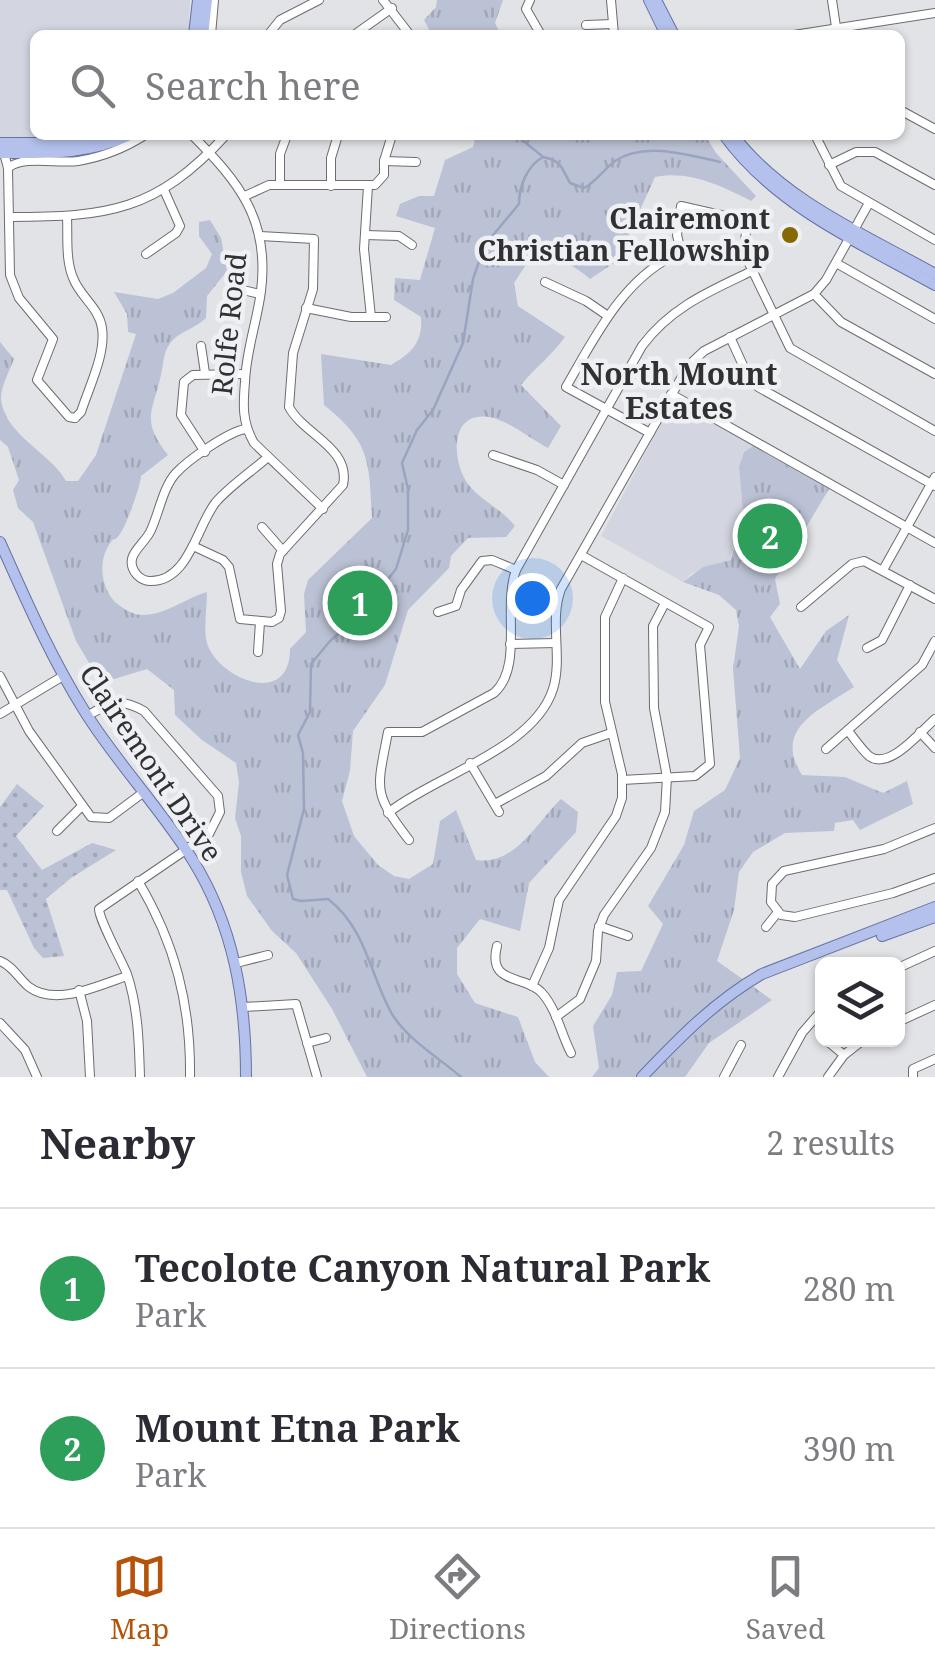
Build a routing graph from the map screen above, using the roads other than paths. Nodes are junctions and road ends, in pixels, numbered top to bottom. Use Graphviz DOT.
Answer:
graph roads {
  1 [pos="198,0"];
  2 [pos="210,0"];
  3 [pos="319,0"];
  4 [pos="383,0"];
  5 [pos="402,0"];
  6 [pos="530,0"];
  7 [pos="611,0"];
  8 [pos="652,0"];
  9 [pos="832,0"];
  10 [pos="392,9"];
  11 [pos="935,13"];
  12 [pos="613,24"];
  13 [pos="586,25"];
  14 [pos="836,26"];
  15 [pos="195,30"];
  16 [pos="203,30"];
  17 [pos="211,30"];
  18 [pos="272,30"];
  19 [pos="361,30"];
  20 [pos="407,30"];
  21 [pos="538,30"];
  22 [pos="614,30"];
  23 [pos="664,30"];
  24 [pos="671,30"];
  25 [pos="817,30"];
  26 [pos="905,113"];
  27 [pos="935,129"];
  28 [pos="88,140"];
  29 [pos="120,140"];
  30 [pos="136,140"];
  31 [pos="197,140"];
  32 [pos="222,140"];
  33 [pos="284,140"];
  34 [pos="337,140"];
  35 [pos="391,140"];
  36 [pos="728,140"];
  37 [pos="738,140"];
  38 [pos="817,140"];
  39 [pos="1,150"];
  40 [pos="210,153"];
  41 [pos="384,162"];
  42 [pos="416,162"];
  43 [pos="829,165"];
  44 [pos="8,168"];
  45 [pos="935,185"];
  46 [pos="280,186"];
  47 [pos="332,186"];
  48 [pos="368,186"];
  49 [pos="164,190"];
  50 [pos="245,196"];
  51 [pos="869,203"];
  52 [pos="10,217"];
  53 [pos="67,217"];
  54 [pos="852,233"];
  55 [pos="365,235"];
  56 [pos="260,236"];
  57 [pos="935,240"];
  58 [pos="412,245"];
  59 [pos="146,254"];
  60 [pos="836,263"];
  61 [pos="752,272"];
  62 [pos="935,274"];
  63 [pos="545,282"];
  64 [pos="935,285"];
  65 [pos="238,289"];
  66 [pos="260,294"];
  67 [pos="814,294"];
  68 [pos="306,308"];
  69 [pos="608,316"];
  70 [pos="774,316"];
  71 [pos="371,317"];
  72 [pos="386,317"];
  73 [pos="935,319"];
  74 [pos="730,337"];
  75 [pos="201,346"];
  76 [pos="204,374"];
  77 [pos="245,374"];
  78 [pos="935,374"];
  79 [pos="671,394"];
  80 [pos="607,409"];
  81 [pos="246,429"];
  82 [pos="935,431"];
  83 [pos="650,433"];
  84 [pos="204,452"];
  85 [pos="492,455"];
  86 [pos="268,457"];
  87 [pos="934,483"];
  88 [pos="564,484"];
  89 [pos="323,509"];
  90 [pos="262,526"];
  91 [pos="907,527"];
  92 [pos="935,542"];
  93 [pos="0,544"];
  94 [pos="194,546"];
  95 [pos="283,551"];
  96 [pos="581,555"];
  97 [pos="516,570"];
  98 [pos="884,570"];
  99 [pos="622,578"];
  100 [pos="910,585"];
  101 [pos="935,599"];
  102 [pos="665,602"];
  103 [pos="802,607"];
  104 [pos="438,612"];
  105 [pos="260,622"];
  106 [pos="935,641"];
  107 [pos="510,644"];
  108 [pos="556,644"];
  109 [pos="867,648"];
  110 [pos="258,652"];
  111 [pos="0,676"];
  112 [pos="63,676"];
  113 [pos="14,706"];
  114 [pos="0,714"];
  115 [pos="88,716"];
  116 [pos="935,720"];
  117 [pos="848,731"];
  118 [pos="920,732"];
  119 [pos="611,734"];
  120 [pos="935,748"];
  121 [pos="826,749"];
  122 [pos="470,763"];
  123 [pos="667,777"];
  124 [pos="622,780"];
  125 [pos="144,792"];
  126 [pos="82,806"];
  127 [pos="388,813"];
  128 [pos="935,828"];
  129 [pos="57,831"];
  130 [pos="410,840"];
  131 [pos="185,849"];
  132 [pos="935,878"];
  133 [pos="138,881"];
  134 [pos="935,907"];
  135 [pos="778,912"];
  136 [pos="935,917"];
  137 [pos="599,926"];
  138 [pos="766,927"];
  139 [pos="628,936"];
  140 [pos="497,946"];
  141 [pos="935,951"];
  142 [pos="268,955"];
  143 [pos="0,961"];
  144 [pos="236,963"];
  145 [pos="905,965"];
  146 [pos="127,976"];
  147 [pos="532,986"];
  148 [pos="79,990"];
  149 [pos="244,1007"];
  150 [pos="934,1009"];
  151 [pos="556,1017"];
  152 [pos="815,1018"];
  153 [pos="905,1019"];
  154 [pos="0,1022"];
  155 [pos="809,1024"];
  156 [pos="815,1030"];
  157 [pos="326,1038"];
  158 [pos="307,1043"];
  159 [pos="741,1045"];
  160 [pos="835,1047"];
  161 [pos="854,1047"];
  162 [pos="571,1053"];
  163 [pos="844,1055"];
  164 [pos="935,1060"];
  165 [pos="37,1077"];
  166 [pos="90,1077"];
  167 [pos="140,1077"];
  168 [pos="190,1077"];
  169 [pos="246,1077"];
  170 [pos="317,1077"];
  171 [pos="642,1077"];
  172 [pos="650,1077"];
  173 [pos="724,1077"];
  174 [pos="778,1077"];
  175 [pos="828,1077"];
  176 [pos="914,1077"];
  1 -- 15 [label="main road"];
  2 -- 16 [label="main road"];
  2 -- 17 [label="street"];
  3 -- 18 [label="street"];
  4 -- 10 [label="street"];
  5 -- 10 [label="street"];
  6 -- 21 [label="street"];
  7 -- 12 [label="street"];
  8 -- 23 [label="main road"];
  8 -- 24 [label="main road"];
  9 -- 14 [label="street"];
  10 -- 19 [label="street"];
  10 -- 20 [label="street"];
  11 -- 14 [label="street"];
  12 -- 13 [label="street"];
  12 -- 22 [label="street"];
  14 -- 25 [label="street"];
  26 -- 27 [label="street"];
  28 -- 39 [label="main road"];
  29 -- 39 [label="main road"];
  30 -- 44 [label="street"];
  31 -- 40 [label="street, Rolfe Road"];
  32 -- 40 [label="street"];
  33 -- 46 [label="street"];
  34 -- 47 [label="street"];
  35 -- 41 [label="street"];
  36 -- 54 [label="main road"];
  37 -- 54 [label="main road"];
  38 -- 43 [label="street"];
  39 -- 44 [label="street"];
  40 -- 49 [label="street"];
  40 -- 50 [label="street, Rolfe Road"];
  41 -- 42 [label="street"];
  41 -- 48 [label="street"];
  43 -- 45 [label="street"];
  43 -- 51 [label="street"];
  44 -- 52 [label="street"];
  46 -- 47 [label="street"];
  46 -- 50 [label="street"];
  47 -- 48 [label="street"];
  48 -- 55 [label="street"];
  49 -- 53 [label="street"];
  49 -- 59 [label="street"];
  50 -- 56 [label="street, Rolfe Road"];
  51 -- 54 [label="street"];
  51 -- 57 [label="street"];
  52 -- 53 [label="street"];
  52 -- 53 [label="street"];
  54 -- 60 [label="street"];
  54 -- 62 [label="main road"];
  54 -- 64 [label="main road"];
  55 -- 58 [label="street"];
  55 -- 71 [label="street"];
  56 -- 66 [label="street, Rolfe Road"];
  56 -- 68 [label="street"];
  60 -- 67 [label="street"];
  60 -- 73 [label="street"];
  61 -- 69 [label="street"];
  61 -- 70 [label="street"];
  61 -- 80 [label="street"];
  63 -- 69 [label="street"];
  65 -- 66 [label="street"];
  66 -- 77 [label="street, Rolfe Road"];
  67 -- 70 [label="street"];
  67 -- 78 [label="street"];
  68 -- 71 [label="street"];
  68 -- 89 [label="street"];
  69 -- 80 [label="street"];
  70 -- 74 [label="street"];
  70 -- 82 [label="street"];
  71 -- 72 [label="street"];
  74 -- 79 [label="street"];
  74 -- 87 [label="street"];
  75 -- 76 [label="street"];
  76 -- 77 [label="street"];
  76 -- 84 [label="street"];
  77 -- 81 [label="street, Rolfe Road"];
  79 -- 83 [label="street"];
  79 -- 91 [label="street"];
  80 -- 83 [label="street"];
  80 -- 88 [label="street"];
  81 -- 84 [label="street"];
  81 -- 86 [label="street, Rolfe Road"];
  83 -- 96 [label="street"];
  84 -- 94 [label="street"];
  85 -- 88 [label="street"];
  86 -- 89 [label="street, Rolfe Road"];
  86 -- 94 [label="street"];
  87 -- 91 [label="street"];
  88 -- 97 [label="street"];
  89 -- 95 [label="street"];
  90 -- 95 [label="street"];
  91 -- 92 [label="street"];
  91 -- 98 [label="street"];
  93 -- 112 [label="main road, Clairemont Drive"];
  94 -- 105 [label="street"];
  95 -- 105 [label="street"];
  96 -- 99 [label="street"];
  96 -- 108 [label="street"];
  97 -- 104 [label="street"];
  97 -- 107 [label="street"];
  98 -- 100 [label="street"];
  98 -- 103 [label="street"];
  99 -- 102 [label="street"];
  99 -- 119 [label="street"];
  100 -- 101 [label="street"];
  100 -- 109 [label="street"];
  102 -- 123 [label="street"];
  102 -- 123 [label="street"];
  105 -- 110 [label="street"];
  106 -- 117 [label="street"];
  107 -- 108 [label="street"];
  107 -- 127 [label="street"];
  108 -- 122 [label="street"];
  111 -- 113 [label="street"];
  112 -- 113 [label="street"];
  112 -- 115 [label="main road, Clairemont Drive"];
  113 -- 114 [label="street"];
  113 -- 126 [label="street"];
  115 -- 125 [label="main road, Clairemont Drive"];
  115 -- 131 [label="street"];
  116 -- 118 [label="street"];
  117 -- 118 [label="street"];
  117 -- 121 [label="street"];
  118 -- 120 [label="street"];
  119 -- 122 [label="street"];
  119 -- 124 [label="street"];
  122 -- 127 [label="street"];
  123 -- 124 [label="street"];
  123 -- 137 [label="street"];
  124 -- 147 [label="street"];
  125 -- 126 [label="street"];
  125 -- 131 [label="main road, Clairemont Drive"];
  126 -- 129 [label="street"];
  127 -- 130 [label="street"];
  128 -- 135 [label="street"];
  131 -- 133 [label="street"];
  131 -- 144 [label="main road, Clairemont Drive"];
  132 -- 135 [label="street"];
  133 -- 146 [label="street"];
  133 -- 168 [label="street"];
  134 -- 171 [label="main road"];
  135 -- 138 [label="street"];
  136 -- 172 [label="main road"];
  137 -- 139 [label="street"];
  137 -- 151 [label="street"];
  140 -- 147 [label="street"];
  141 -- 145 [label="street"];
  142 -- 144 [label="street"];
  143 -- 148 [label="street"];
  144 -- 149 [label="main road, Clairemont Drive"];
  146 -- 148 [label="street"];
  146 -- 167 [label="street"];
  147 -- 151 [label="street"];
  148 -- 166 [label="street"];
  149 -- 158 [label="street"];
  149 -- 169 [label="main road, Clairemont Drive"];
  150 -- 153 [label="street"];
  151 -- 162 [label="street"];
  152 -- 155 [label="street"];
  154 -- 165 [label="street"];
  155 -- 156 [label="street"];
  155 -- 174 [label="street"];
  157 -- 158 [label="street"];
  158 -- 170 [label="street"];
  159 -- 173 [label="street"];
  160 -- 163 [label="street"];
  161 -- 163 [label="street"];
  163 -- 175 [label="street"];
  164 -- 176 [label="street"];
}
